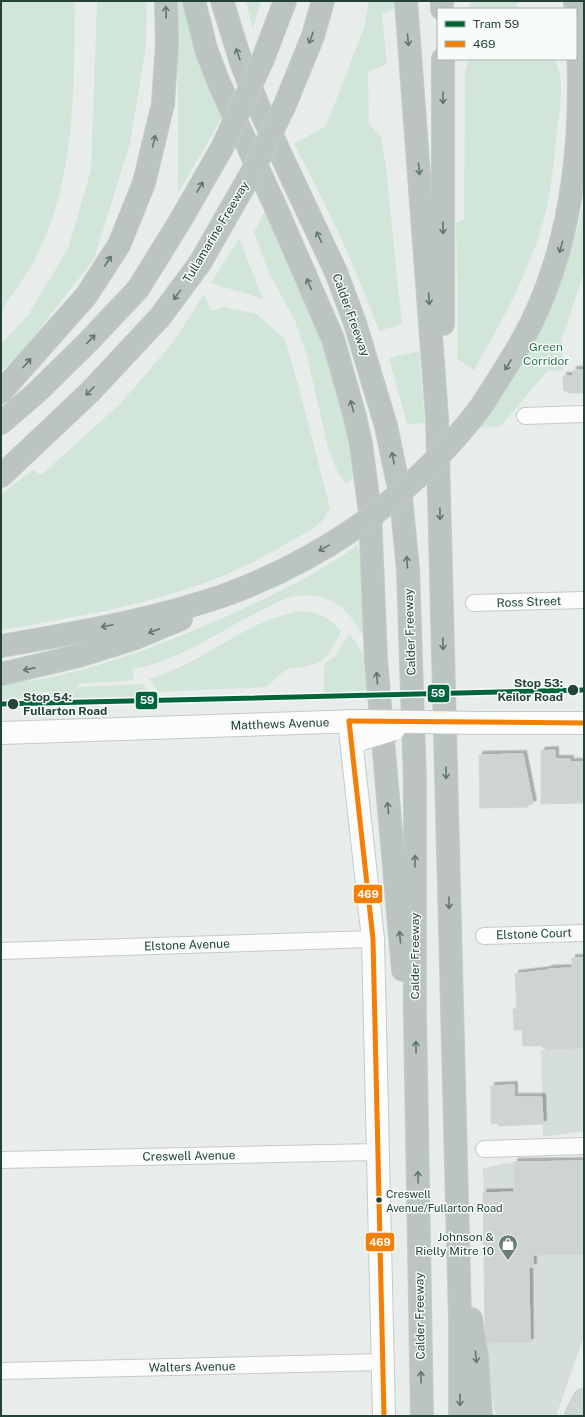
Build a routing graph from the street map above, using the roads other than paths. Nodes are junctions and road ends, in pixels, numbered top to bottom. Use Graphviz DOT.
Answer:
graph roads {
  1 [pos="166,1"];
  2 [pos="194,1"];
  3 [pos="222,1"];
  4 [pos="285,1"];
  5 [pos="323,1"];
  6 [pos="406,1"];
  7 [pos="577,10"];
  8 [pos="443,60"];
  9 [pos="1,392"];
  10 [pos="584,414"];
  11 [pos="525,416"];
  12 [pos="437,417"];
  13 [pos="1,424"];
  14 [pos="1,476"];
  15 [pos="226,594"];
  16 [pos="584,600"];
  17 [pos="474,603"];
  18 [pos="1,646"];
  19 [pos="1,674"];
  20 [pos="584,723"];
  21 [pos="1,732"];
  22 [pos="356,734"];
  23 [pos="584,933"];
  24 [pos="484,936"];
  25 [pos="373,939"];
  26 [pos="1,951"];
  27 [pos="415,1016"];
  28 [pos="584,1146"];
  29 [pos="484,1149"];
  30 [pos="377,1152"];
  31 [pos="1,1160"];
  32 [pos="457,1221"];
  33 [pos="382,1362"];
  34 [pos="1,1371"];
  35 [pos="384,1416"];
  36 [pos="422,1416"];
  37 [pos="460,1416"];
  38 [pos="481,1416"];
  9 -- 1 [label="highway, one-way"];
  27 -- 2 [label="highway, one-way"];
  27 -- 3 [label="highway, Calder Freeway, one-way"];
  13 -- 4 [label="highway, one-way, bridge"];
  5 -- 14 [label="highway, Tullamarine Freeway, one-way, bridge"];
  6 -- 12 [label="highway, one-way"];
  7 -- 15 [label="highway, one-way, bridge"];
  8 -- 12 [label="highway, one-way"];
  10 -- 11 [label="street"];
  12 -- 32 [label="highway, one-way"];
  15 -- 18 [label="highway, one-way"];
  15 -- 19 [label="highway, one-way"];
  16 -- 17 [label="street, Ross Street"];
  20 -- 22 [label="main road, Matthews Avenue, bridge"];
  21 -- 22 [label="main road, Matthews Avenue"];
  22 -- 25 [label="main road"];
  23 -- 24 [label="street, Elstone Court"];
  25 -- 26 [label="street, Elstone Avenue"];
  25 -- 30 [label="main road"];
  36 -- 27 [label="highway, Calder Freeway, one-way"];
  28 -- 29 [label="street"];
  30 -- 31 [label="street, Creswell Avenue"];
  30 -- 33 [label="main road"];
  32 -- 37 [label="highway, one-way"];
  32 -- 38 [label="highway, one-way"];
  33 -- 34 [label="street, Walters Avenue"];
  33 -- 35 [label="main road"];
}
